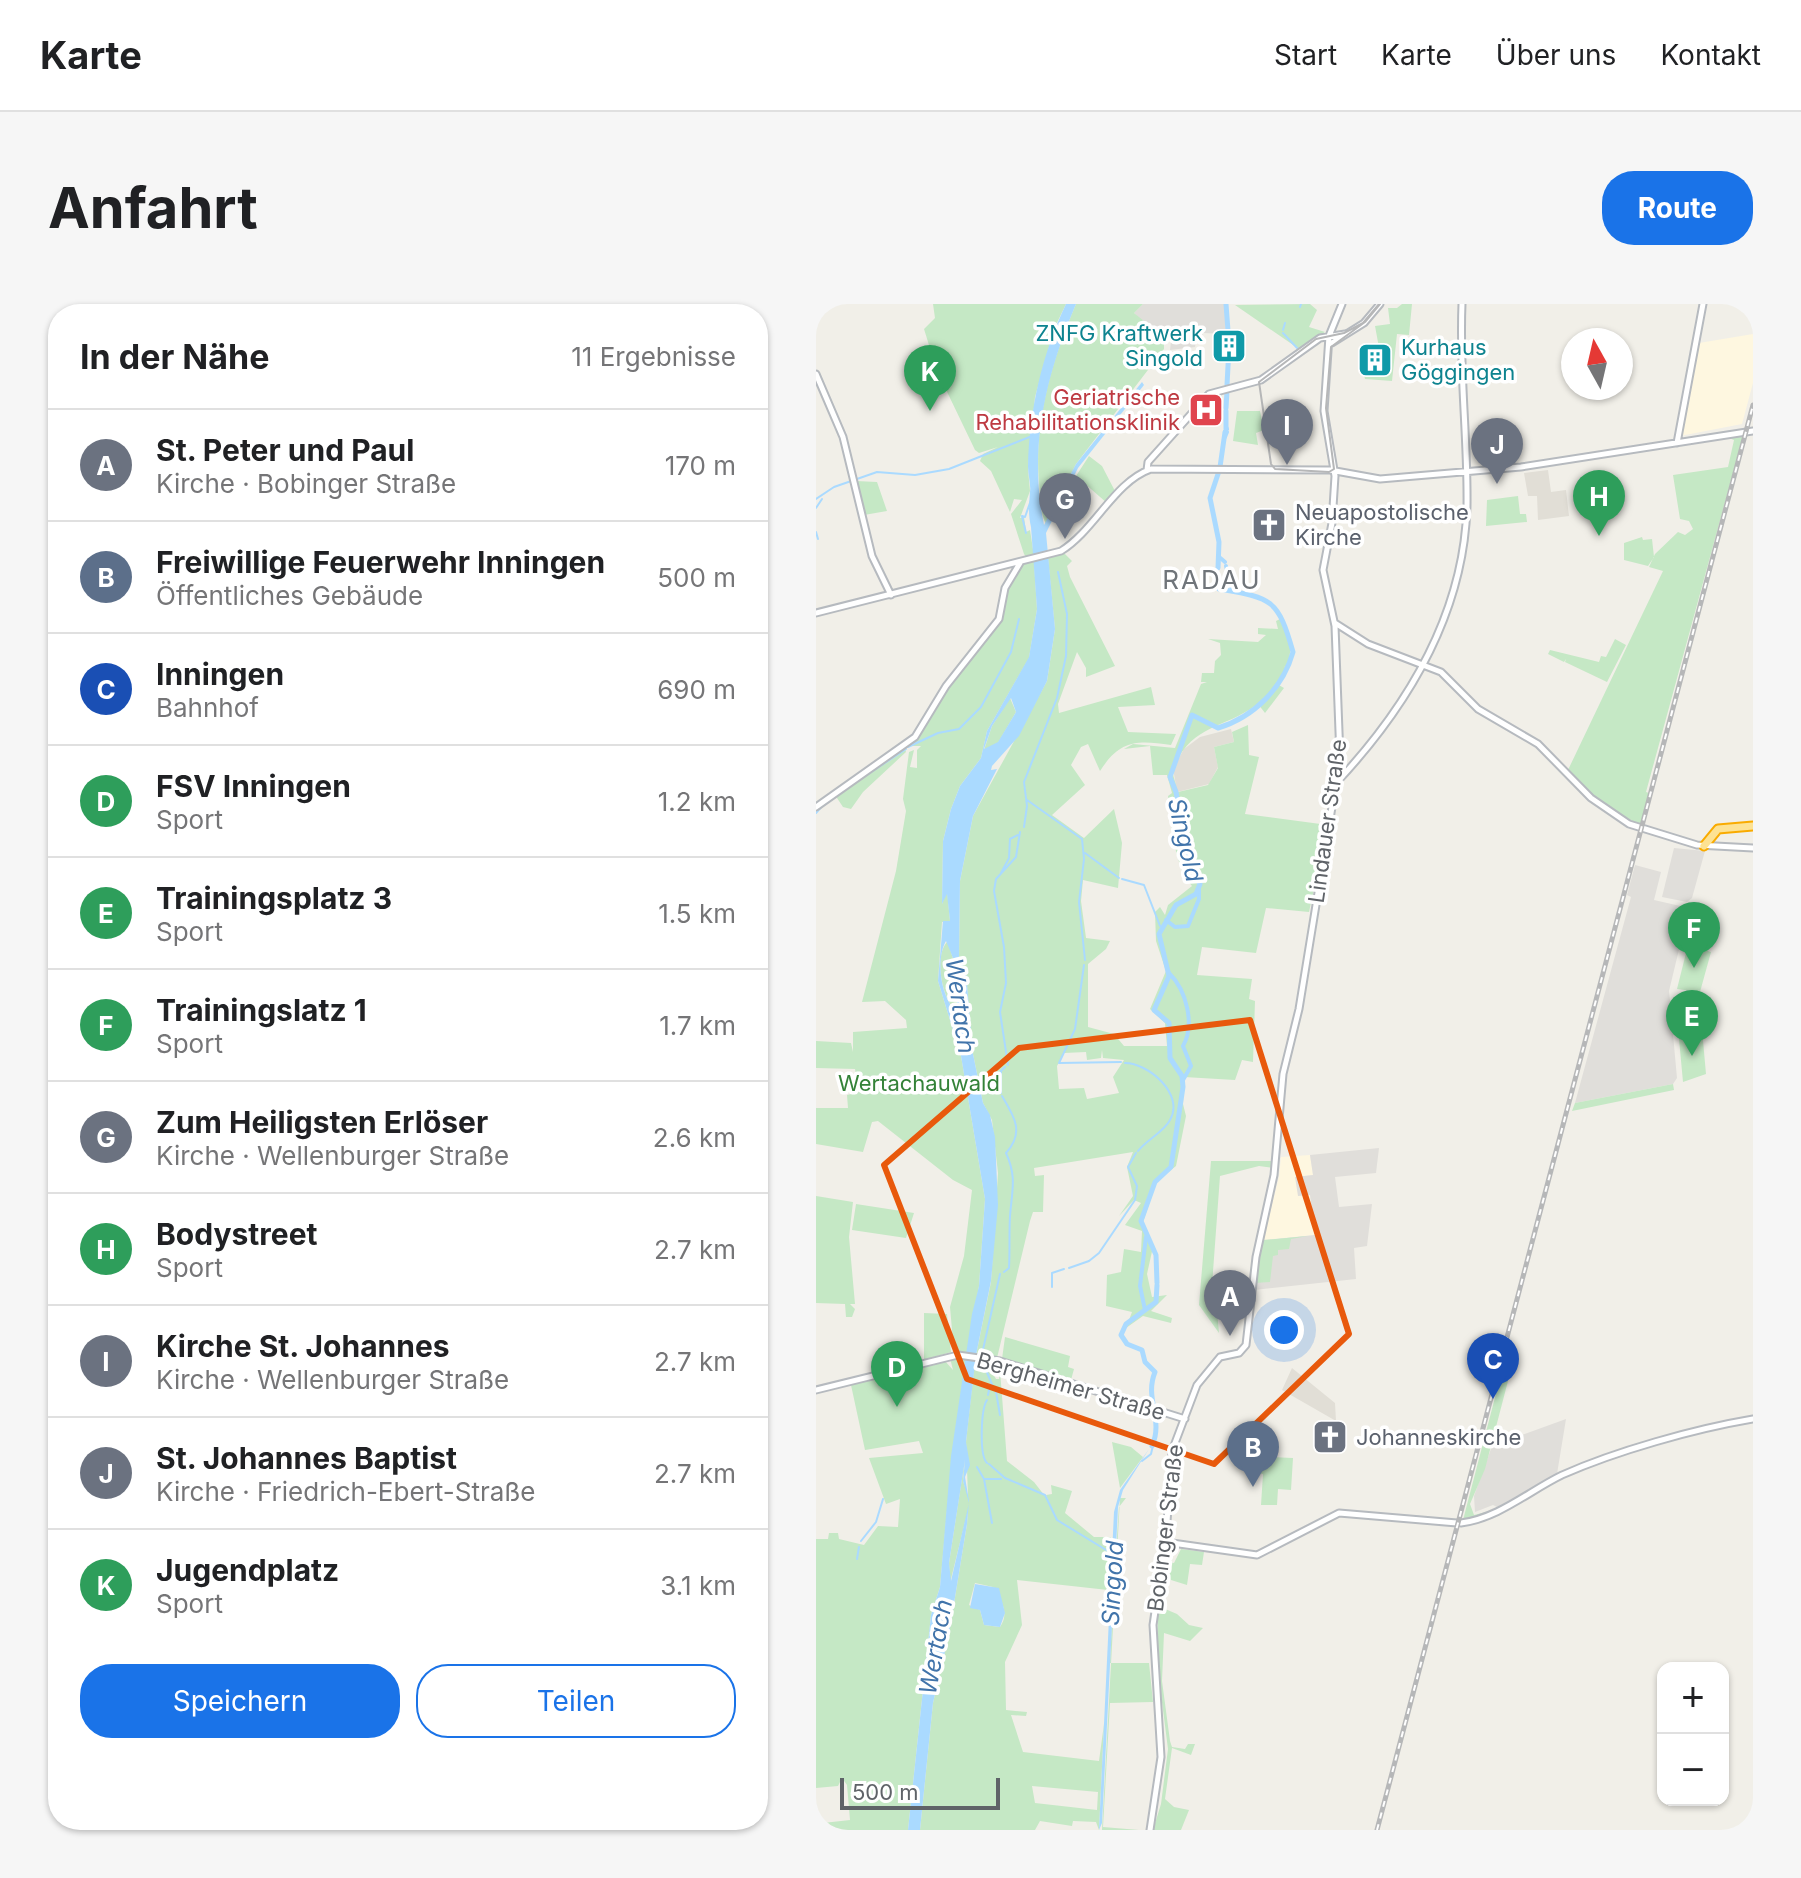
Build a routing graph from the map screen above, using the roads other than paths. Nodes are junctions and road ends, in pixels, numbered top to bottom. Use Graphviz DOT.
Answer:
graph roads {
  1 [pos="1342,304"];
  2 [pos="1380,304"];
  3 [pos="1462,304"];
  4 [pos="1703,304"];
  5 [pos="1332,337"];
  6 [pos="816,374"];
  7 [pos="1753,431"];
  8 [pos="1677,443"];
  9 [pos="1147,471"];
  10 [pos="1335,472"];
  11 [pos="1466,472"];
  12 [pos="1020,562"];
  13 [pos="1010,565"];
  14 [pos="1015,571"];
  15 [pos="891,595"];
  16 [pos="816,613"];
  17 [pos="1338,625"];
  18 [pos="1425,664"];
  19 [pos="1354,767"];
  20 [pos="1339,769"];
  21 [pos="1337,782"];
  22 [pos="816,807"];
  23 [pos="1753,826"];
  24 [pos="1707,844"];
  25 [pos="1753,848"];
  26 [pos="1297,1021"];
  27 [pos="816,1390"];
  28 [pos="1185,1419"];
  29 [pos="1753,1419"];
  30 [pos="1165,1542"];
  31 [pos="1150,1830"];
  1 -- 5 [label="street"];
  2 -- 5 [label="street"];
  3 -- 11 [label="street"];
  4 -- 8 [label="street"];
  5 -- 9 [label="street"];
  5 -- 10 [label="street"];
  6 -- 15 [label="street"];
  7 -- 8 [label="street"];
  8 -- 11 [label="street"];
  9 -- 10 [label="street"];
  9 -- 12 [label="street"];
  10 -- 11 [label="street"];
  10 -- 17 [label="street, Lindauer Straße"];
  11 -- 18 [label="street"];
  12 -- 13 [label="street"];
  12 -- 14 [label="street"];
  13 -- 14 [label="street"];
  13 -- 15 [label="street"];
  14 -- 22 [label="street"];
  15 -- 16 [label="street"];
  17 -- 18 [label="street"];
  17 -- 20 [label="street, Lindauer Straße"];
  18 -- 19 [label="street"];
  18 -- 24 [label="street"];
  19 -- 20 [label="street"];
  19 -- 21 [label="street"];
  20 -- 21 [label="street, Lindauer Straße"];
  21 -- 26 [label="street, Lindauer Straße"];
  23 -- 24 [label="highway"];
  24 -- 25 [label="street"];
  26 -- 28 [label="street, Bobinger Straße"];
  27 -- 28 [label="street, Bergheimer Straße"];
  28 -- 30 [label="street, Bobinger Straße"];
  29 -- 30 [label="street"];
  30 -- 31 [label="street, Bobinger Straße"];
}
